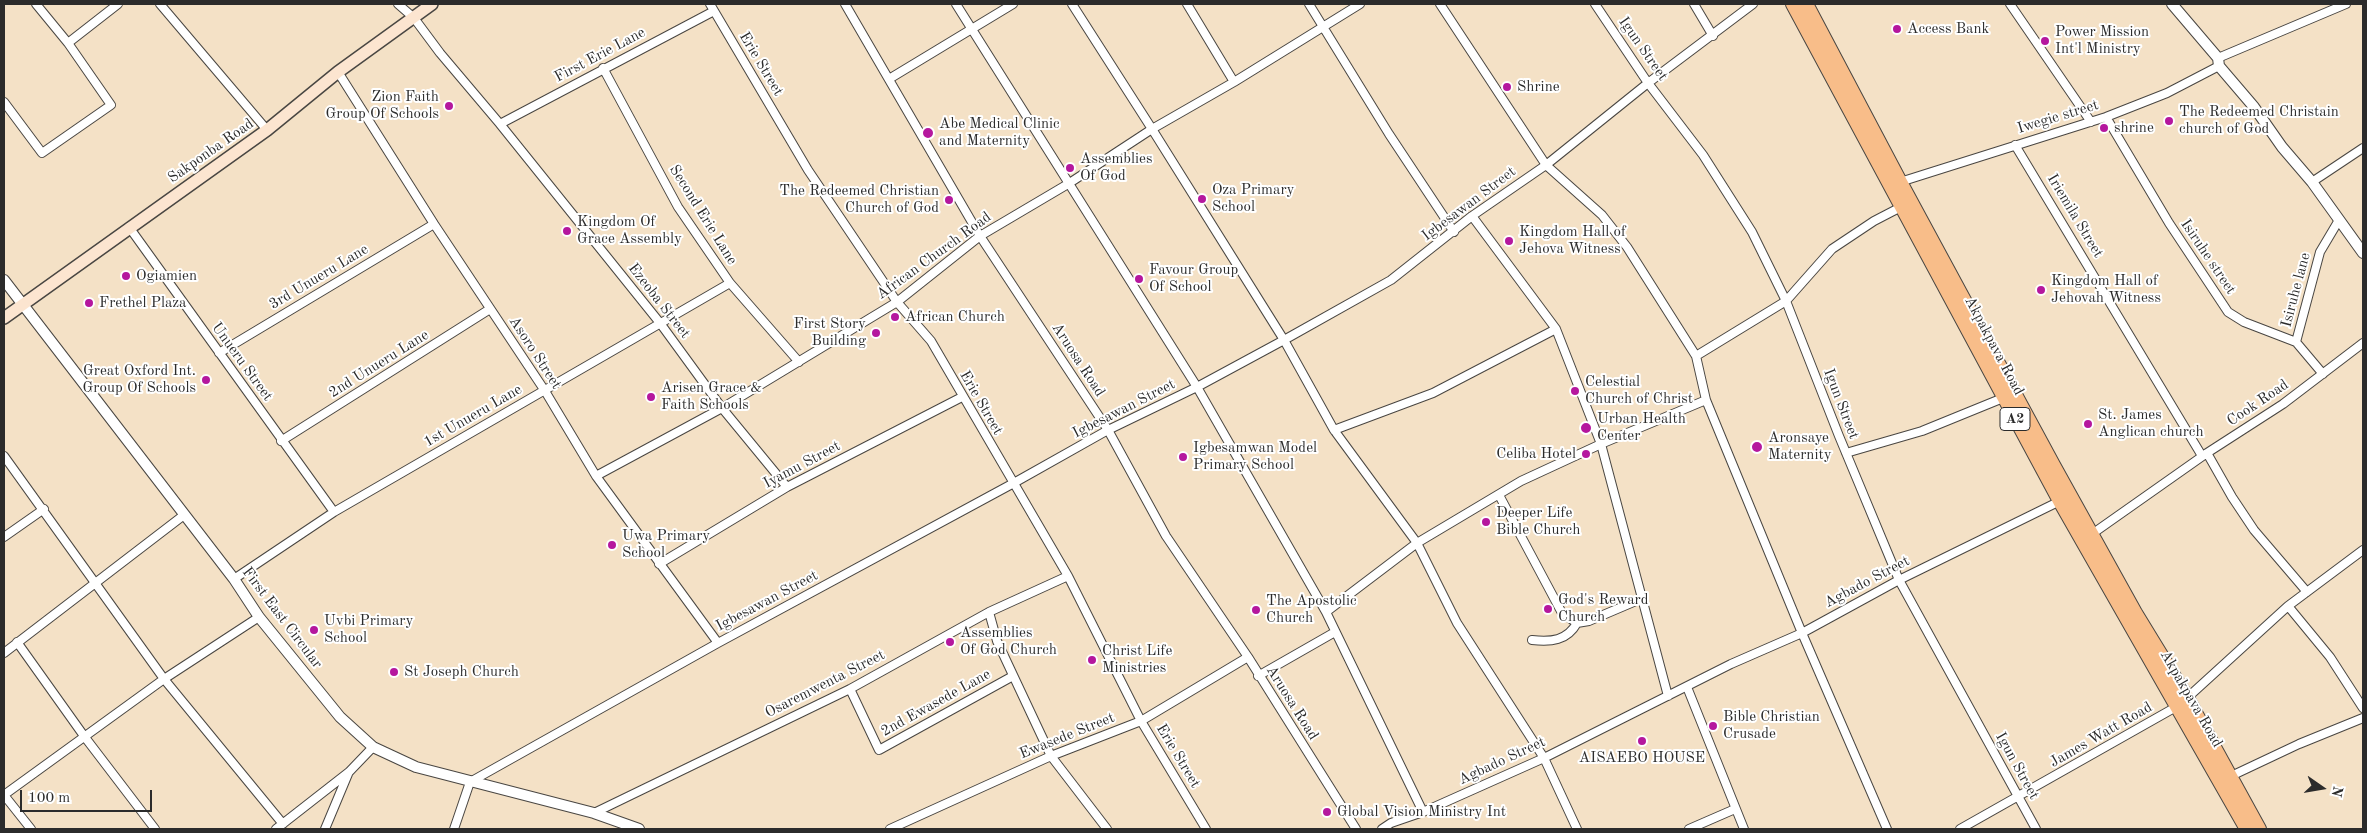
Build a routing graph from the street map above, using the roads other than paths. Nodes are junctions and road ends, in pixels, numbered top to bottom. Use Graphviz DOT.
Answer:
graph roads {
  1 [pos="36,4"];
  2 [pos="118,4"];
  3 [pos="160,4"];
  4 [pos="398,4"];
  5 [pos="432,4"];
  6 [pos="845,4"];
  7 [pos="956,4"];
  8 [pos="1013,4"];
  9 [pos="1072,4"];
  10 [pos="1186,4"];
  11 [pos="1309,4"];
  12 [pos="1360,4"];
  13 [pos="1440,4"];
  14 [pos="1595,4"];
  15 [pos="1694,4"];
  16 [pos="1753,4"];
  17 [pos="1793,4"];
  18 [pos="1806,4"];
  19 [pos="2010,4"];
  20 [pos="2172,4"];
  21 [pos="2346,4"];
  22 [pos="712,8"];
  23 [pos="414,18"];
  24 [pos="1324,26"];
  25 [pos="972,29"];
  26 [pos="1713,36"];
  27 [pos="68,43"];
  28 [pos="2218,62"];
  29 [pos="603,68"];
  30 [pos="338,72"];
  31 [pos="889,80"];
  32 [pos="1234,82"];
  33 [pos="1648,82"];
  34 [pos="4,102"];
  35 [pos="2106,117"];
  36 [pos="2091,122"];
  37 [pos="500,124"];
  38 [pos="1152,129"];
  39 [pos="267,130"];
  40 [pos="2015,145"];
  41 [pos="2363,148"];
  42 [pos="1546,165"];
  43 [pos="1900,182"];
  44 [pos="2312,182"];
  45 [pos="1068,184"];
  46 [pos="1901,207"];
  47 [pos="1472,216"];
  48 [pos="2339,220"];
  49 [pos="434,224"];
  50 [pos="128,227"];
  51 [pos="1454,232"];
  52 [pos="980,236"];
  53 [pos="2363,253"];
  54 [pos="4,280"];
  55 [pos="730,283"];
  56 [pos="1786,301"];
  57 [pos="897,302"];
  58 [pos="22,305"];
  59 [pos="490,310"];
  60 [pos="4,318"];
  61 [pos="660,323"];
  62 [pos="1556,328"];
  63 [pos="1284,340"];
  64 [pos="2296,342"];
  65 [pos="2363,344"];
  66 [pos="219,353"];
  67 [pos="1696,356"];
  68 [pos="799,362"];
  69 [pos="2323,374"];
  70 [pos="1198,387"];
  71 [pos="545,391"];
  72 [pos="962,397"];
  73 [pos="2003,398"];
  74 [pos="1706,400"];
  75 [pos="722,408"];
  76 [pos="1108,430"];
  77 [pos="1334,430"];
  78 [pos="281,441"];
  79 [pos="1602,444"];
  80 [pos="1846,453"];
  81 [pos="2205,455"];
  82 [pos="4,456"];
  83 [pos="596,476"];
  84 [pos="1012,484"];
  85 [pos="787,487"];
  86 [pos="1499,495"];
  87 [pos="2060,501"];
  88 [pos="44,509"];
  89 [pos="334,512"];
  90 [pos="184,514"];
  91 [pos="2092,534"];
  92 [pos="4,537"];
  93 [pos="1417,543"];
  94 [pos="2363,550"];
  95 [pos="659,564"];
  96 [pos="1068,576"];
  97 [pos="234,579"];
  98 [pos="1899,580"];
  99 [pos="95,581"];
  100 [pos="2307,592"];
  101 [pos="1643,598"];
  102 [pos="2288,606"];
  103 [pos="989,612"];
  104 [pos="1326,612"];
  105 [pos="259,617"];
  106 [pos="1577,623"];
  107 [pos="1335,632"];
  108 [pos="1802,633"];
  109 [pos="1532,640"];
  110 [pos="17,642"];
  111 [pos="718,642"];
  112 [pos="4,653"];
  113 [pos="1248,657"];
  114 [pos="1013,676"];
  115 [pos="1258,676"];
  116 [pos="164,679"];
  117 [pos="1687,687"];
  118 [pos="850,689"];
  119 [pos="1668,696"];
  120 [pos="2182,703"];
  121 [pos="2363,708"];
  122 [pos="2363,718"];
  123 [pos="1141,721"];
  124 [pos="84,736"];
  125 [pos="373,747"];
  126 [pos="1051,756"];
  127 [pos="1544,758"];
  128 [pos="349,772"];
  129 [pos="2229,777"];
  130 [pos="470,782"];
  131 [pos="4,795"];
  132 [pos="2018,798"];
  133 [pos="1735,809"];
  134 [pos="1423,812"];
  135 [pos="594,813"];
  136 [pos="283,824"];
  137 [pos="633,828"];
  138 [pos="31,829"];
  139 [pos="154,829"];
  140 [pos="276,829"];
  141 [pos="325,829"];
  142 [pos="454,829"];
  143 [pos="890,829"];
  144 [pos="1107,829"];
  145 [pos="1206,829"];
  146 [pos="1356,829"];
  147 [pos="1382,829"];
  148 [pos="1577,829"];
  149 [pos="1689,829"];
  150 [pos="1744,829"];
  151 [pos="1887,829"];
  152 [pos="1960,829"];
  153 [pos="2036,829"];
  154 [pos="2247,829"];
  155 [pos="2258,829"];
  1 -- 27 [label="street"];
  2 -- 27 [label="street"];
  3 -- 39 [label="street"];
  4 -- 23 [label="street, Ezeoba Street"];
  5 -- 23 [label="main road, Sakponba Road"];
  6 -- 31 [label="street, Aruosa Road"];
  7 -- 25 [label="street"];
  8 -- 25 [label="street"];
  9 -- 38 [label="street"];
  10 -- 32 [label="street"];
  11 -- 24 [label="street"];
  12 -- 24 [label="street, African Church Road"];
  13 -- 42 [label="street"];
  14 -- 33 [label="street, Igun Street"];
  15 -- 26 [label="street"];
  16 -- 26 [label="street, Igbesawan Street"];
  17 -- 46 [label="highway, Akpakpava Road / A2"];
  18 -- 43 [label="highway, Akpakpava Road / A2"];
  19 -- 36 [label="street"];
  20 -- 28 [label="street"];
  21 -- 28 [label="street, Iwegie street"];
  22 -- 29 [label="street, First Erie Lane"];
  22 -- 57 [label="street, Erie Street"];
  23 -- 30 [label="main road, Sakponba Road"];
  23 -- 37 [label="street, Ezeoba Street"];
  24 -- 32 [label="street, African Church Road"];
  24 -- 51 [label="street"];
  25 -- 31 [label="street"];
  25 -- 45 [label="street"];
  26 -- 33 [label="street, Igbesawan Street"];
  27 -- 34 [label="street"];
  28 -- 35 [label="street, Iwegie street"];
  28 -- 44 [label="street"];
  29 -- 37 [label="street, First Erie Lane"];
  29 -- 55 [label="street, Second Erie Lane"];
  30 -- 39 [label="main road, Sakponba Road"];
  30 -- 49 [label="street, Asoro Street"];
  31 -- 52 [label="street, Aruosa Road"];
  32 -- 38 [label="street, African Church Road"];
  33 -- 42 [label="street, Igbesawan Street"];
  33 -- 56 [label="street, Igun Street"];
  35 -- 36 [label="street, Iwegie street"];
  35 -- 64 [label="street, Isiruhe street"];
  36 -- 40 [label="street, Iwegie street"];
  37 -- 61 [label="street, Ezeoba Street"];
  38 -- 45 [label="street, African Church Road"];
  38 -- 63 [label="street"];
  39 -- 50 [label="main road, Sakponba Road"];
  40 -- 43 [label="street, Iwegie street"];
  40 -- 81 [label="street, Iriemila Street"];
  41 -- 44 [label="street"];
  42 -- 47 [label="street, Igbesawan Street"];
  42 -- 67 [label="street"];
  43 -- 91 [label="highway, Akpakpava Road / A2"];
  44 -- 48 [label="street"];
  45 -- 52 [label="street, African Church Road"];
  45 -- 70 [label="street"];
  46 -- 56 [label="street"];
  46 -- 73 [label="highway, Akpakpava Road / A2"];
  47 -- 51 [label="street, Igbesawan Street"];
  47 -- 62 [label="street"];
  48 -- 53 [label="street"];
  48 -- 64 [label="street, Isiruhe lane"];
  49 -- 59 [label="street, Asoro Street"];
  49 -- 66 [label="street, 3rd Unueru Lane"];
  50 -- 58 [label="main road, Sakponba Road"];
  50 -- 66 [label="street, Unueru Street"];
  51 -- 63 [label="street, Igbesawan Street"];
  52 -- 57 [label="street, African Church Road"];
  52 -- 76 [label="street, Aruosa Road"];
  54 -- 58 [label="street, First East Circular"];
  55 -- 61 [label="street, 1st Unueru Lane"];
  55 -- 68 [label="street, Second Erie Lane"];
  56 -- 67 [label="street"];
  56 -- 80 [label="street, Igun Street"];
  57 -- 68 [label="street, African Church Road"];
  57 -- 72 [label="street, Erie Street"];
  58 -- 60 [label="main road, Sakponba Road"];
  58 -- 90 [label="street, First East Circular"];
  59 -- 71 [label="street, Asoro Street"];
  59 -- 78 [label="street, 2nd Unueru Lane"];
  61 -- 71 [label="street, 1st Unueru Lane"];
  61 -- 75 [label="street, Ezeoba Street"];
  62 -- 77 [label="street"];
  62 -- 79 [label="street"];
  63 -- 70 [label="street, Igbesawan Street"];
  63 -- 77 [label="street"];
  64 -- 69 [label="street, Isiruhe street"];
  65 -- 69 [label="street, Cook Road"];
  66 -- 78 [label="street, Unueru Street"];
  67 -- 74 [label="street"];
  68 -- 75 [label="street, African Church Road"];
  69 -- 81 [label="street, Cook Road"];
  70 -- 76 [label="street, Igbesawan Street"];
  70 -- 104 [label="street"];
  71 -- 83 [label="street, Asoro Street"];
  71 -- 89 [label="street, 1st Unueru Lane"];
  72 -- 84 [label="street, Erie Street"];
  72 -- 85 [label="street, Iyamu Street"];
  73 -- 80 [label="street"];
  73 -- 87 [label="highway, Akpakpava Road / A2"];
  74 -- 79 [label="street"];
  74 -- 108 [label="street"];
  75 -- 83 [label="street, African Church Road"];
  75 -- 85 [label="street, Ezeoba Street"];
  76 -- 84 [label="street, Igbesawan Street"];
  76 -- 113 [label="street, Aruosa Road"];
  77 -- 93 [label="street"];
  78 -- 89 [label="street, Unueru Street"];
  79 -- 86 [label="street"];
  79 -- 101 [label="street"];
  80 -- 98 [label="street, Igun Street"];
  81 -- 91 [label="street, Cook Road"];
  81 -- 100 [label="street, Iriemila Street"];
  82 -- 88 [label="street"];
  83 -- 95 [label="street, Asoro Street"];
  84 -- 96 [label="street, Erie Street"];
  84 -- 111 [label="street, Igbesawan Street"];
  85 -- 95 [label="street, Iyamu Street"];
  86 -- 93 [label="street"];
  86 -- 106 [label="street"];
  87 -- 98 [label="street, Agbado Street"];
  87 -- 120 [label="highway, Akpakpava Road / A2"];
  88 -- 92 [label="street"];
  88 -- 99 [label="street"];
  89 -- 97 [label="street, 1st Unueru Lane"];
  90 -- 97 [label="street, First East Circular"];
  90 -- 99 [label="street"];
  91 -- 120 [label="highway, Akpakpava Road / A2"];
  93 -- 104 [label="street"];
  93 -- 127 [label="street"];
  94 -- 100 [label="street, James Watt Road"];
  95 -- 111 [label="street, Asoro Street"];
  96 -- 103 [label="street, Osaremwenta Street"];
  96 -- 123 [label="street, Erie Street"];
  97 -- 105 [label="street, First East Circular"];
  98 -- 108 [label="street, Agbado Street"];
  98 -- 132 [label="street, Igun Street"];
  99 -- 110 [label="street"];
  99 -- 116 [label="street"];
  100 -- 102 [label="street, James Watt Road"];
  101 -- 106 [label="street"];
  101 -- 119 [label="street"];
  102 -- 120 [label="street, James Watt Road"];
  102 -- 121 [label="street"];
  103 -- 114 [label="street"];
  103 -- 118 [label="street, Osaremwenta Street"];
  104 -- 107 [label="street"];
  105 -- 116 [label="street"];
  105 -- 125 [label="street, First East Circular"];
  106 -- 109 [label="street"];
  107 -- 115 [label="street"];
  107 -- 134 [label="street"];
  108 -- 117 [label="street, Agbado Street"];
  108 -- 151 [label="street"];
  110 -- 112 [label="street"];
  110 -- 124 [label="street"];
  111 -- 130 [label="street, Igbesawan Street"];
  113 -- 115 [label="street, Aruosa Road"];
  113 -- 123 [label="street, Ewasede Street"];
  114 -- 118 [label="street, 2nd Ewasede Lane"];
  114 -- 126 [label="street"];
  115 -- 146 [label="street, Aruosa Road"];
  116 -- 124 [label="street"];
  116 -- 136 [label="street"];
  117 -- 119 [label="street, Agbado Street"];
  117 -- 133 [label="street"];
  118 -- 135 [label="street, Osaremwenta Street"];
  119 -- 127 [label="street, Agbado Street"];
  120 -- 129 [label="highway, Akpakpava Road / A2"];
  120 -- 132 [label="street, James Watt Road"];
  120 -- 154 [label="highway, Akpakpava Road / A2"];
  122 -- 129 [label="street"];
  123 -- 126 [label="street, Ewasede Street"];
  123 -- 145 [label="street, Erie Street"];
  124 -- 131 [label="street"];
  124 -- 139 [label="street"];
  125 -- 128 [label="street"];
  125 -- 130 [label="street, First East Circular"];
  126 -- 143 [label="street, Ewasede Street"];
  126 -- 144 [label="street"];
  127 -- 134 [label="street, Agbado Street"];
  127 -- 148 [label="street"];
  128 -- 136 [label="street"];
  128 -- 141 [label="street"];
  129 -- 155 [label="highway, Akpakpava Road / A2"];
  130 -- 135 [label="street, First East Circular"];
  130 -- 142 [label="street"];
  131 -- 138 [label="street"];
  132 -- 152 [label="street, James Watt Road"];
  132 -- 153 [label="street, Igun Street"];
  133 -- 149 [label="street"];
  133 -- 150 [label="street"];
  134 -- 147 [label="street, Agbado Street"];
  135 -- 137 [label="street, First East Circular"];
  136 -- 140 [label="street"];
}
